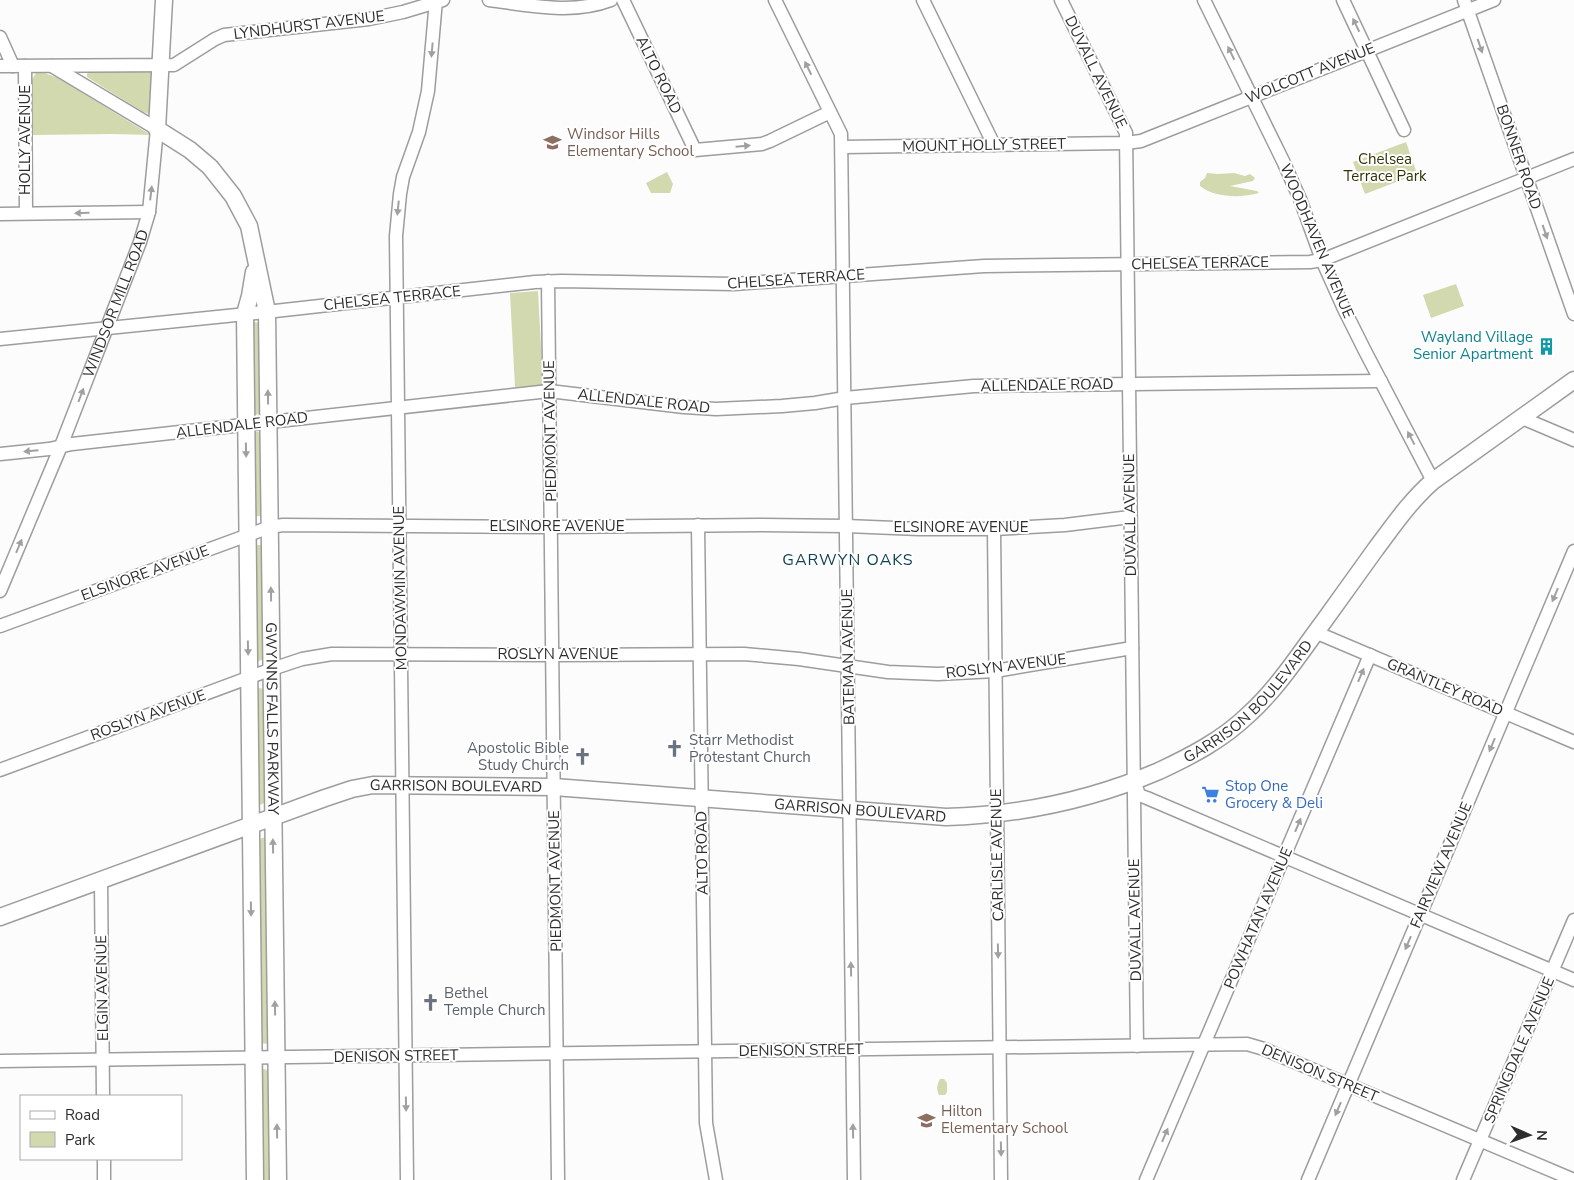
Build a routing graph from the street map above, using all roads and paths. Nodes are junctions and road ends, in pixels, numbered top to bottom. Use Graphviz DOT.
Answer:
graph roads {
  1 [pos="164,0"];
  2 [pos="439,0"];
  3 [pos="489,0"];
  4 [pos="611,0"];
  5 [pos="623,0"];
  6 [pos="775,0"];
  7 [pos="923,0"];
  8 [pos="1061,0"];
  9 [pos="1204,0"];
  10 [pos="1343,0"];
  11 [pos="1494,0"];
  12 [pos="1466,5"];
  13 [pos="0,37"];
  14 [pos="1368,50"];
  15 [pos="161,65"];
  16 [pos="13,66"];
  17 [pos="52,66"];
  18 [pos="1252,97"];
  19 [pos="830,112"];
  20 [pos="157,129"];
  21 [pos="1404,130"];
  22 [pos="1126,144"];
  23 [pos="994,145"];
  24 [pos="842,147"];
  25 [pos="1574,159"];
  26 [pos="1526,178"];
  27 [pos="148,212"];
  28 [pos="0,214"];
  29 [pos="26,214"];
  30 [pos="255,260"];
  31 [pos="1322,260"];
  32 [pos="1128,264"];
  33 [pos="843,276"];
  34 [pos="548,282"];
  35 [pos="397,298"];
  36 [pos="267,312"];
  37 [pos="245,314"];
  38 [pos="1574,314"];
  39 [pos="107,329"];
  40 [pos="0,339"];
  41 [pos="1574,380"];
  42 [pos="1381,381"];
  43 [pos="1129,384"];
  44 [pos="549,390"];
  45 [pos="845,398"];
  46 [pos="398,406"];
  47 [pos="1522,418"];
  48 [pos="268,422"];
  49 [pos="246,425"];
  50 [pos="1574,440"];
  51 [pos="61,446"];
  52 [pos="0,454"];
  53 [pos="1433,481"];
  54 [pos="1130,517"];
  55 [pos="698,525"];
  56 [pos="400,526"];
  57 [pos="846,526"];
  58 [pos="270,527"];
  59 [pos="551,527"];
  60 [pos="994,529"];
  61 [pos="247,535"];
  62 [pos="1574,550"];
  63 [pos="0,591"];
  64 [pos="0,626"];
  65 [pos="1316,632"];
  66 [pos="1132,648"];
  67 [pos="700,653"];
  68 [pos="401,654"];
  69 [pos="552,655"];
  70 [pos="1370,655"];
  71 [pos="848,667"];
  72 [pos="272,669"];
  73 [pos="995,670"];
  74 [pos="249,678"];
  75 [pos="1505,713"];
  76 [pos="1574,742"];
  77 [pos="0,770"];
  78 [pos="1134,781"];
  79 [pos="402,785"];
  80 [pos="554,787"];
  81 [pos="702,799"];
  82 [pos="849,810"];
  83 [pos="997,814"];
  84 [pos="273,818"];
  85 [pos="250,826"];
  86 [pos="1284,857"];
  87 [pos="101,881"];
  88 [pos="1420,915"];
  89 [pos="0,917"];
  90 [pos="1574,920"];
  91 [pos="1552,971"];
  92 [pos="1574,980"];
  93 [pos="1203,1045"];
  94 [pos="1137,1046"];
  95 [pos="1000,1048"];
  96 [pos="852,1050"];
  97 [pos="705,1052"];
  98 [pos="557,1053"];
  99 [pos="406,1056"];
  100 [pos="276,1057"];
  101 [pos="254,1058"];
  102 [pos="103,1060"];
  103 [pos="0,1061"];
  104 [pos="1348,1084"];
  105 [pos="104,1095"];
  106 [pos="1480,1140"];
  107 [pos="104,1160"];
  108 [pos="104,1180"];
  109 [pos="255,1180"];
  110 [pos="278,1180"];
  111 [pos="407,1180"];
  112 [pos="558,1180"];
  113 [pos="716,1180"];
  114 [pos="854,1180"];
  115 [pos="1001,1180"];
  116 [pos="1146,1180"];
  117 [pos="1308,1180"];
  118 [pos="1463,1180"];
  119 [pos="1574,1180"];
  1 -- 15 [label="main road, WINDSOR MILL ROAD"];
  2 -- 15 [label="street, LYNDHURST AVENUE"];
  2 -- 35 [label="street, MONDAWMIN AVENUE, one-way"];
  3 -- 4 [label="street"];
  5 -- 19 [label="street, ALTO ROAD, one-way"];
  19 -- 6 [label="street, BATEMAN AVENUE, one-way"];
  7 -- 23 [label="street"];
  8 -- 22 [label="street, DUVALL AVENUE"];
  18 -- 9 [label="street, WOODHAVEN AVENUE, one-way"];
  14 -- 10 [label="street, one-way"];
  11 -- 12 [label="street, WOLCOTT AVENUE"];
  12 -- 14 [label="street, WOLCOTT AVENUE"];
  12 -- 26 [label="street, BONNER ROAD, one-way"];
  13 -- 16 [label="street, HOLLY AVENUE"];
  14 -- 18 [label="street, WOLCOTT AVENUE"];
  14 -- 21 [label="street"];
  15 -- 17 [label="street, LYNDHURST AVENUE"];
  15 -- 20 [label="main road, WINDSOR MILL ROAD"];
  16 -- 17 [label="street, LYNDHURST AVENUE"];
  16 -- 29 [label="street, HOLLY AVENUE"];
  17 -- 20 [label="street, GWYNNS FALLS PARKWAY"];
  18 -- 22 [label="street, WOLCOTT AVENUE"];
  18 -- 31 [label="street, WOODHAVEN AVENUE"];
  19 -- 24 [label="street, BATEMAN AVENUE"];
  27 -- 20 [label="street, WINDSOR MILL ROAD, one-way"];
  20 -- 30 [label="main road, GWYNNS FALLS PARKWAY"];
  22 -- 23 [label="street, MOUNT HOLLY STREET"];
  22 -- 32 [label="street, DUVALL AVENUE"];
  23 -- 24 [label="street, MOUNT HOLLY STREET"];
  24 -- 33 [label="street, BATEMAN AVENUE"];
  25 -- 26 [label="street, CHELSEA TERRACE"];
  26 -- 31 [label="street, CHELSEA TERRACE"];
  26 -- 38 [label="street, BONNER ROAD, one-way"];
  27 -- 29 [label="street, one-way"];
  27 -- 39 [label="street, WINDSOR MILL ROAD"];
  28 -- 29 [label="street"];
  30 -- 36 [label="main road, GWYNNS FALLS PARKWAY"];
  30 -- 37 [label="main road, GWYNNS FALLS PARKWAY"];
  31 -- 32 [label="street, CHELSEA TERRACE"];
  31 -- 42 [label="street, WOODHAVEN AVENUE"];
  32 -- 33 [label="street, CHELSEA TERRACE"];
  32 -- 43 [label="street, DUVALL AVENUE"];
  33 -- 34 [label="street, CHELSEA TERRACE"];
  33 -- 45 [label="street, BATEMAN AVENUE"];
  34 -- 35 [label="street, CHELSEA TERRACE"];
  34 -- 44 [label="street, PIEDMONT AVENUE"];
  35 -- 36 [label="street, CHELSEA TERRACE"];
  35 -- 46 [label="street, MONDAWMIN AVENUE"];
  36 -- 37 [label="street, CHELSEA TERRACE"];
  48 -- 36 [label="main road, GWYNNS FALLS PARKWAY, one-way"];
  37 -- 39 [label="street, CHELSEA TERRACE"];
  37 -- 49 [label="main road, GWYNNS FALLS PARKWAY"];
  39 -- 40 [label="street, CHELSEA TERRACE"];
  51 -- 39 [label="street, WINDSOR MILL ROAD, one-way"];
  41 -- 47 [label="main road, GARRISON BOULEVARD"];
  42 -- 43 [label="street, ALLENDALE ROAD"];
  53 -- 42 [label="street, WOODHAVEN AVENUE, one-way"];
  43 -- 45 [label="street, ALLENDALE ROAD"];
  43 -- 54 [label="street, DUVALL AVENUE"];
  44 -- 45 [label="street, ALLENDALE ROAD"];
  44 -- 46 [label="street, ALLENDALE ROAD"];
  44 -- 59 [label="street, PIEDMONT AVENUE"];
  45 -- 57 [label="street, BATEMAN AVENUE"];
  46 -- 48 [label="street, ALLENDALE ROAD"];
  46 -- 56 [label="street, MONDAWMIN AVENUE"];
  47 -- 50 [label="street"];
  47 -- 53 [label="main road, GARRISON BOULEVARD"];
  48 -- 49 [label="street, ALLENDALE ROAD"];
  48 -- 58 [label="main road, GWYNNS FALLS PARKWAY"];
  49 -- 51 [label="street, ALLENDALE ROAD"];
  49 -- 61 [label="main road, GWYNNS FALLS PARKWAY, one-way"];
  51 -- 52 [label="street, ALLENDALE ROAD, one-way"];
  63 -- 51 [label="street, WINDSOR MILL ROAD, one-way"];
  53 -- 65 [label="main road, GARRISON BOULEVARD"];
  54 -- 60 [label="street, ELSINORE AVENUE"];
  54 -- 66 [label="street, DUVALL AVENUE"];
  55 -- 57 [label="street, ELSINORE AVENUE"];
  55 -- 59 [label="street, ELSINORE AVENUE"];
  55 -- 67 [label="street, ALTO ROAD"];
  56 -- 58 [label="street, ELSINORE AVENUE"];
  56 -- 59 [label="street, ELSINORE AVENUE"];
  56 -- 68 [label="street, MONDAWMIN AVENUE"];
  57 -- 60 [label="street, ELSINORE AVENUE"];
  57 -- 71 [label="street, BATEMAN AVENUE"];
  58 -- 61 [label="street, ELSINORE AVENUE"];
  72 -- 58 [label="main road, GWYNNS FALLS PARKWAY, one-way"];
  59 -- 69 [label="street, PIEDMONT AVENUE"];
  60 -- 73 [label="street, CARLISLE AVENUE"];
  61 -- 64 [label="street, ELSINORE AVENUE"];
  61 -- 74 [label="main road, GWYNNS FALLS PARKWAY, one-way"];
  62 -- 75 [label="street, FAIRVIEW AVENUE, one-way"];
  65 -- 70 [label="street, GRANTLEY ROAD"];
  65 -- 78 [label="main road, GARRISON BOULEVARD"];
  66 -- 73 [label="street, ROSLYN AVENUE"];
  66 -- 78 [label="street, DUVALL AVENUE"];
  67 -- 69 [label="street, ROSLYN AVENUE"];
  67 -- 71 [label="street, ROSLYN AVENUE"];
  67 -- 81 [label="street, ALTO ROAD"];
  68 -- 69 [label="street, ROSLYN AVENUE"];
  68 -- 72 [label="street, ROSLYN AVENUE"];
  68 -- 79 [label="street, MONDAWMIN AVENUE"];
  69 -- 80 [label="street, PIEDMONT AVENUE"];
  70 -- 75 [label="street, GRANTLEY ROAD"];
  86 -- 70 [label="street, POWHATAN AVENUE, one-way"];
  71 -- 73 [label="street, ROSLYN AVENUE"];
  71 -- 82 [label="street, BATEMAN AVENUE"];
  72 -- 74 [label="street, ROSLYN AVENUE"];
  72 -- 84 [label="main road, GWYNNS FALLS PARKWAY"];
  73 -- 83 [label="street, CARLISLE AVENUE"];
  74 -- 77 [label="street, ROSLYN AVENUE"];
  74 -- 85 [label="main road, GWYNNS FALLS PARKWAY"];
  75 -- 76 [label="street, GRANTLEY ROAD"];
  75 -- 88 [label="street, FAIRVIEW AVENUE, one-way"];
  78 -- 83 [label="main road, GARRISON BOULEVARD"];
  78 -- 86 [label="street"];
  78 -- 94 [label="street, DUVALL AVENUE"];
  79 -- 80 [label="main road, GARRISON BOULEVARD"];
  79 -- 84 [label="main road, GARRISON BOULEVARD"];
  79 -- 99 [label="street, MONDAWMIN AVENUE"];
  80 -- 81 [label="main road, GARRISON BOULEVARD"];
  80 -- 98 [label="street, PIEDMONT AVENUE"];
  81 -- 82 [label="main road, GARRISON BOULEVARD"];
  81 -- 97 [label="street, ALTO ROAD"];
  82 -- 83 [label="main road, GARRISON BOULEVARD"];
  96 -- 82 [label="street, BATEMAN AVENUE, one-way"];
  83 -- 95 [label="street, CARLISLE AVENUE, one-way"];
  84 -- 85 [label="main road, GARRISON BOULEVARD"];
  100 -- 84 [label="main road, GWYNNS FALLS PARKWAY, one-way"];
  85 -- 87 [label="main road, GARRISON BOULEVARD"];
  85 -- 101 [label="main road, GWYNNS FALLS PARKWAY, one-way"];
  86 -- 88 [label="street"];
  86 -- 93 [label="street, POWHATAN AVENUE"];
  87 -- 89 [label="main road, GARRISON BOULEVARD"];
  87 -- 102 [label="street, ELGIN AVENUE"];
  88 -- 91 [label="street"];
  88 -- 104 [label="street, FAIRVIEW AVENUE, one-way"];
  90 -- 91 [label="street, SPRINGDALE AVENUE"];
  91 -- 92 [label="street"];
  91 -- 106 [label="street, SPRINGDALE AVENUE"];
  93 -- 94 [label="street, DENISON STREET"];
  93 -- 104 [label="street, DENISON STREET"];
  116 -- 93 [label="street, POWHATAN AVENUE, one-way"];
  94 -- 95 [label="street, DENISON STREET"];
  95 -- 96 [label="street, DENISON STREET"];
  95 -- 115 [label="street, CARLISLE AVENUE, one-way"];
  96 -- 97 [label="street, DENISON STREET"];
  114 -- 96 [label="street, BATEMAN AVENUE, one-way"];
  97 -- 98 [label="street, DENISON STREET"];
  97 -- 113 [label="street, ALTO ROAD"];
  98 -- 99 [label="street, DENISON STREET"];
  98 -- 112 [label="street, PIEDMONT AVENUE"];
  99 -- 100 [label="street, DENISON STREET"];
  99 -- 111 [label="street, MONDAWMIN AVENUE, one-way"];
  100 -- 101 [label="street, DENISON STREET"];
  110 -- 100 [label="main road, GWYNNS FALLS PARKWAY, one-way"];
  101 -- 102 [label="street, DENISON STREET"];
  101 -- 109 [label="main road, GWYNNS FALLS PARKWAY"];
  102 -- 103 [label="street, DENISON STREET"];
  102 -- 105 [label="street, ELGIN AVENUE"];
  104 -- 106 [label="street, DENISON STREET"];
  104 -- 117 [label="street, FAIRVIEW AVENUE, one-way"];
  106 -- 118 [label="street, SPRINGDALE AVENUE"];
  106 -- 119 [label="street, DENISON STREET"];
  107 -- 108 [label="street"];
}
